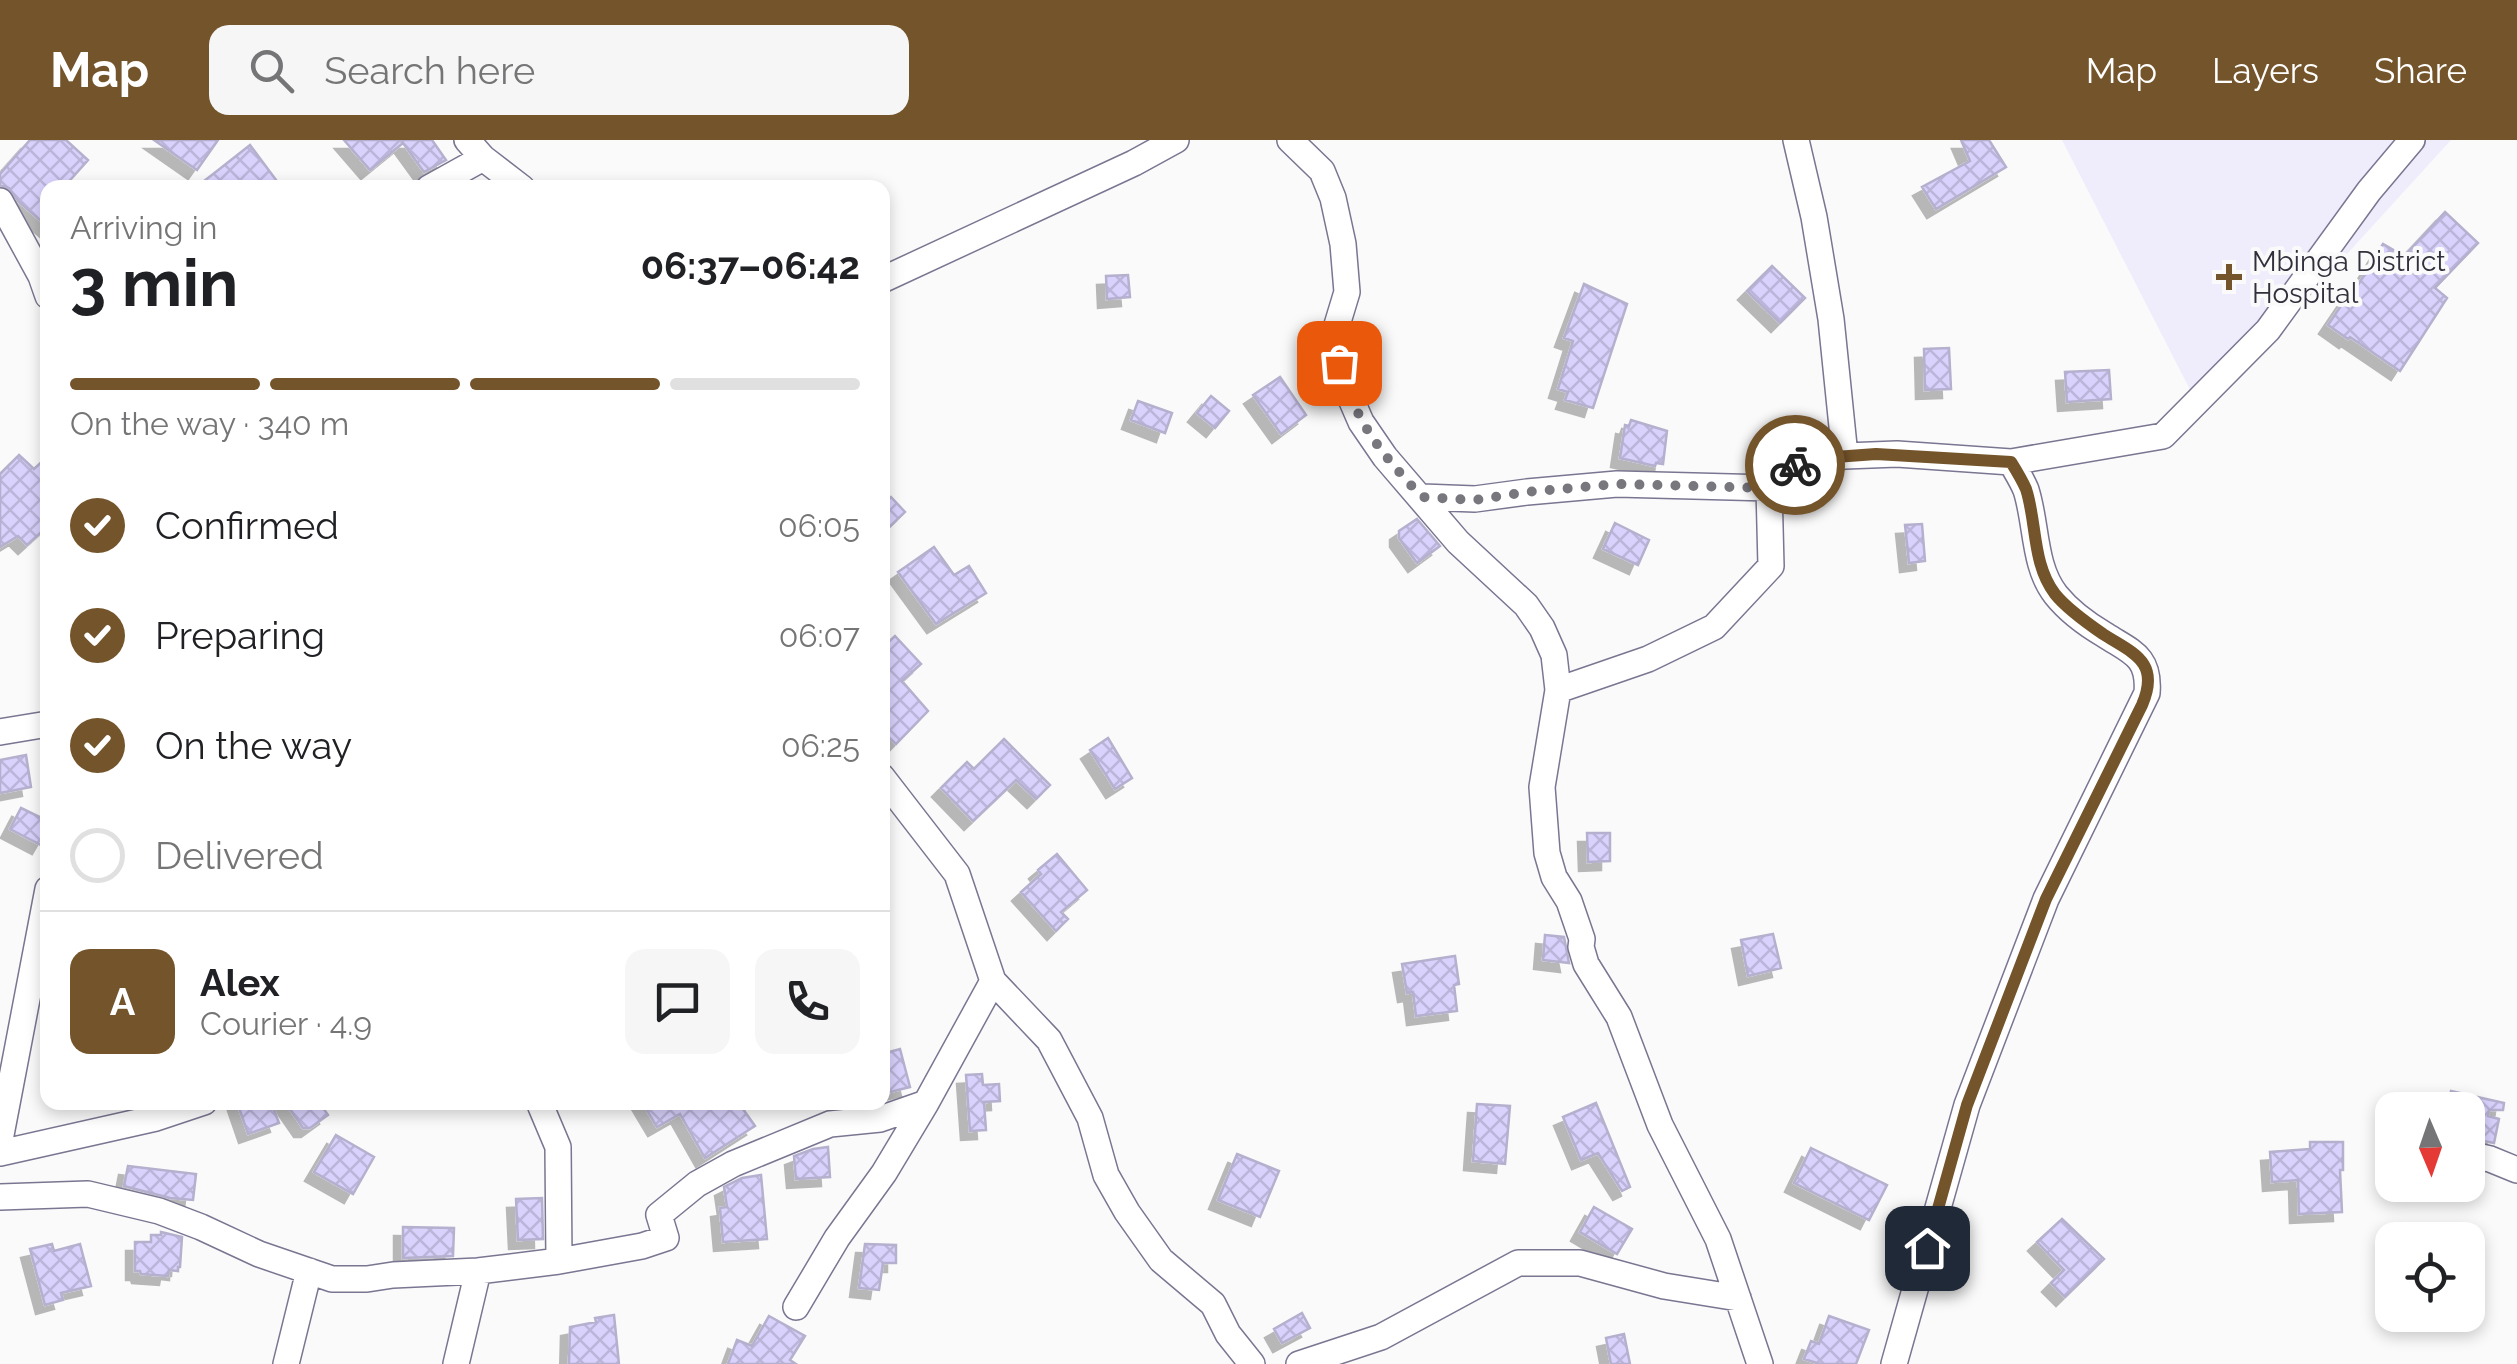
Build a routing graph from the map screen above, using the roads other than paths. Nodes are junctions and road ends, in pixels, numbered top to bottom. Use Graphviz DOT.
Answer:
graph roads {
  1 [pos="1176,140"];
  2 [pos="1290,140"];
  3 [pos="1796,140"];
  4 [pos="2412,140"];
  5 [pos="475,149"];
  6 [pos="438,180"];
  7 [pos="512,180"];
  8 [pos="2,209"];
  9 [pos="40,274"];
  10 [pos="890,276"];
  11 [pos="1845,456"];
  12 [pos="2011,462"];
  13 [pos="1769,488"];
  14 [pos="1422,497"];
  15 [pos="1558,690"];
  16 [pos="40,725"];
  17 [pos="0,732"];
  18 [pos="890,787"];
  19 [pos="40,932"];
  20 [pos="994,981"];
  21 [pos="926,1103"];
  22 [pos="180,1110"];
  23 [pos="543,1110"];
  24 [pos="0,1140"];
  25 [pos="0,1153"];
  26 [pos="2485,1158"];
  27 [pos="2517,1170"];
  28 [pos="0,1197"];
  29 [pos="559,1261"];
  30 [pos="478,1270"];
  31 [pos="309,1271"];
  32 [pos="1738,1298"];
  33 [pos="796,1307"];
  34 [pos="286,1364"];
  35 [pos="456,1364"];
  36 [pos="1252,1364"];
  37 [pos="1299,1364"];
  38 [pos="1760,1364"];
  39 [pos="1894,1364"];
  1 -- 10 [label="street"];
  2 -- 14 [label="street"];
  3 -- 11 [label="street"];
  4 -- 12 [label="street"];
  5 -- 6 [label="street"];
  5 -- 7 [label="street"];
  8 -- 9 [label="street"];
  11 -- 12 [label="street"];
  11 -- 13 [label="street"];
  12 -- 39 [label="street"];
  13 -- 14 [label="street"];
  13 -- 15 [label="street"];
  14 -- 15 [label="street"];
  15 -- 32 [label="street"];
  16 -- 17 [label="street"];
  18 -- 20 [label="street"];
  19 -- 24 [label="street"];
  20 -- 21 [label="street"];
  20 -- 36 [label="street"];
  21 -- 29 [label="street"];
  21 -- 33 [label="street"];
  22 -- 25 [label="street"];
  23 -- 29 [label="street"];
  26 -- 27 [label="street"];
  28 -- 31 [label="street"];
  29 -- 30 [label="street"];
  30 -- 31 [label="street"];
  30 -- 35 [label="street"];
  31 -- 34 [label="street"];
  32 -- 37 [label="street"];
  32 -- 38 [label="street"];
}
